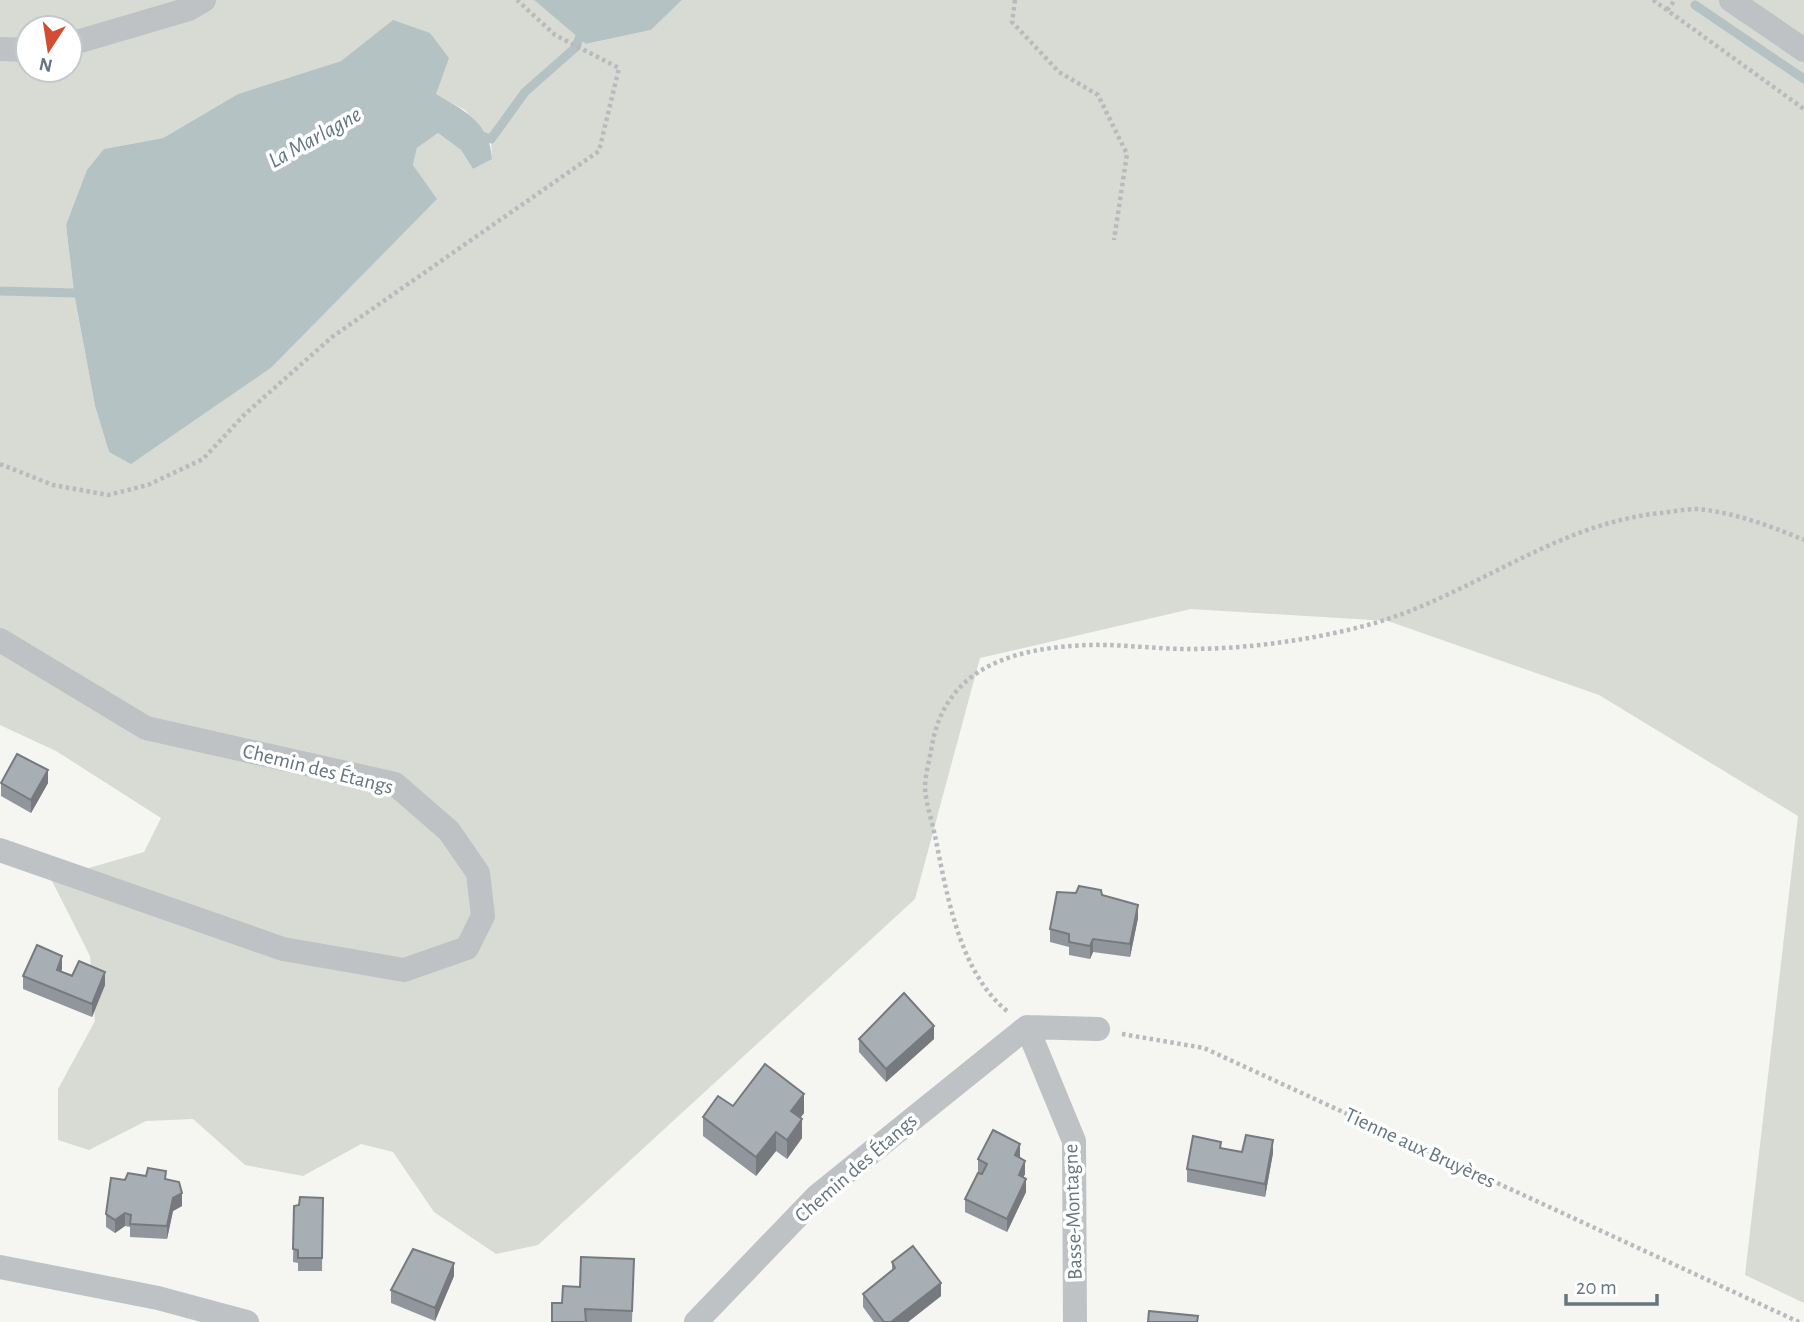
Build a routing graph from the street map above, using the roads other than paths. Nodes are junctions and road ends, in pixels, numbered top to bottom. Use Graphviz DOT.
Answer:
graph roads {
  1 [pos="204,0"];
  2 [pos="1731,0"];
  3 [pos="84,40"];
  4 [pos="1804,50"];
  5 [pos="0,640"];
  6 [pos="0,850"];
  7 [pos="1027,1027"];
  8 [pos="1097,1029"];
  9 [pos="0,1267"];
  10 [pos="247,1322"];
  11 [pos="696,1322"];
  12 [pos="1075,1322"];
  1 -- 3 [label="street"];
  2 -- 4 [label="street"];
  5 -- 6 [label="street, Chemin des Étangs"];
  7 -- 8 [label="street"];
  7 -- 11 [label="street, Chemin des Étangs"];
  7 -- 12 [label="street, Basse-Montagne"];
  9 -- 10 [label="street"];
}
